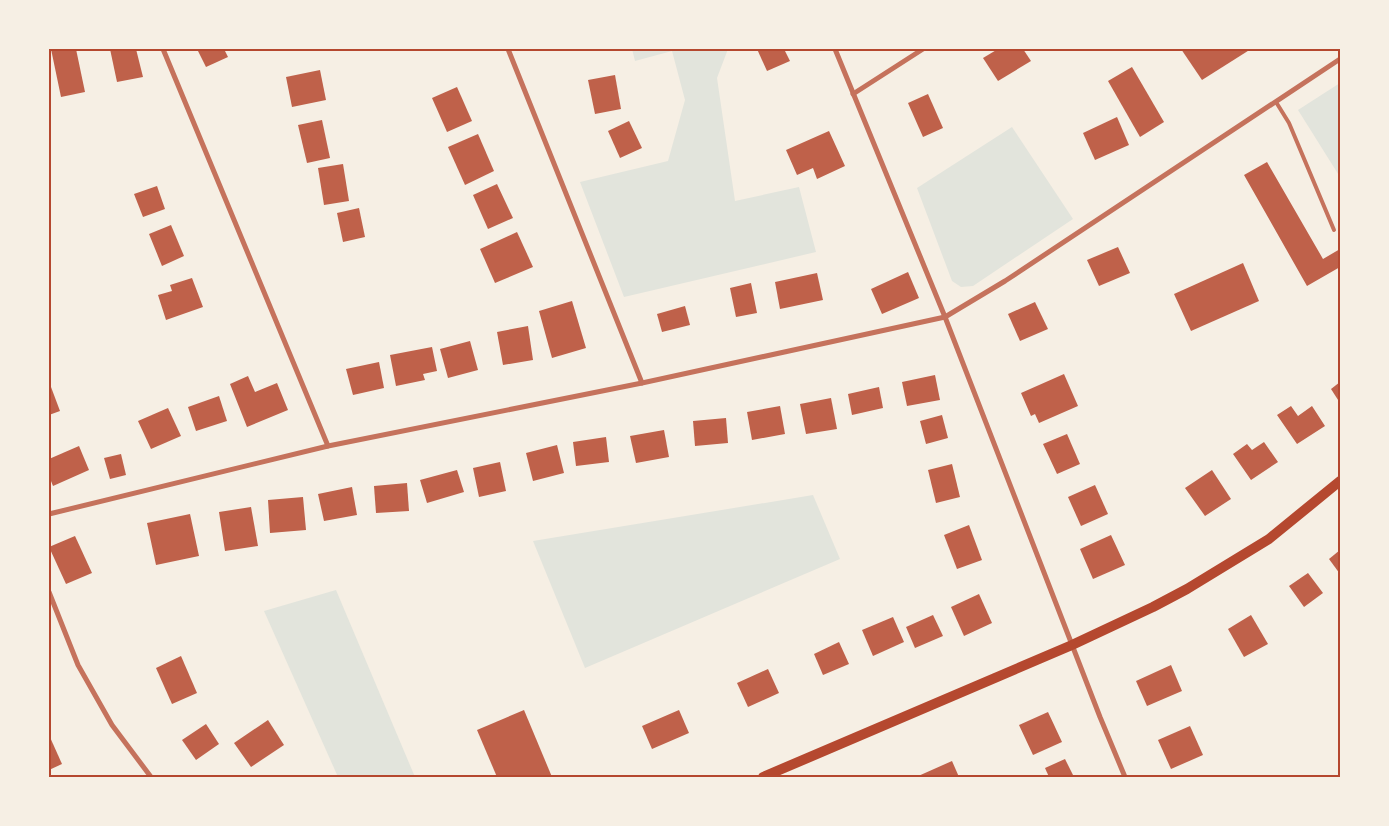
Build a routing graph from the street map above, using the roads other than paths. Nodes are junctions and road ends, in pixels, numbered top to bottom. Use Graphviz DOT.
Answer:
graph roads {
  1 [pos="163,49"];
  2 [pos="508,49"];
  3 [pos="835,49"];
  4 [pos="923,49"];
  5 [pos="1340,58"];
  6 [pos="853,94"];
  7 [pos="1276,102"];
  8 [pos="1334,230"];
  9 [pos="945,317"];
  10 [pos="642,383"];
  11 [pos="328,446"];
  12 [pos="1340,481"];
  13 [pos="49,514"];
  14 [pos="49,592"];
  15 [pos="1072,645"];
  16 [pos="151,777"];
  17 [pos="762,777"];
  18 [pos="1125,777"];
  1 -- 11 [label="street"];
  2 -- 10 [label="street"];
  3 -- 6 [label="street"];
  4 -- 6 [label="street"];
  5 -- 7 [label="street"];
  6 -- 9 [label="street"];
  7 -- 8 [label="lane"];
  7 -- 9 [label="street"];
  9 -- 10 [label="street"];
  9 -- 15 [label="street"];
  10 -- 11 [label="street"];
  11 -- 13 [label="street"];
  12 -- 15 [label="main road"];
  14 -- 16 [label="street"];
  15 -- 17 [label="main road"];
  15 -- 18 [label="street"];
}
